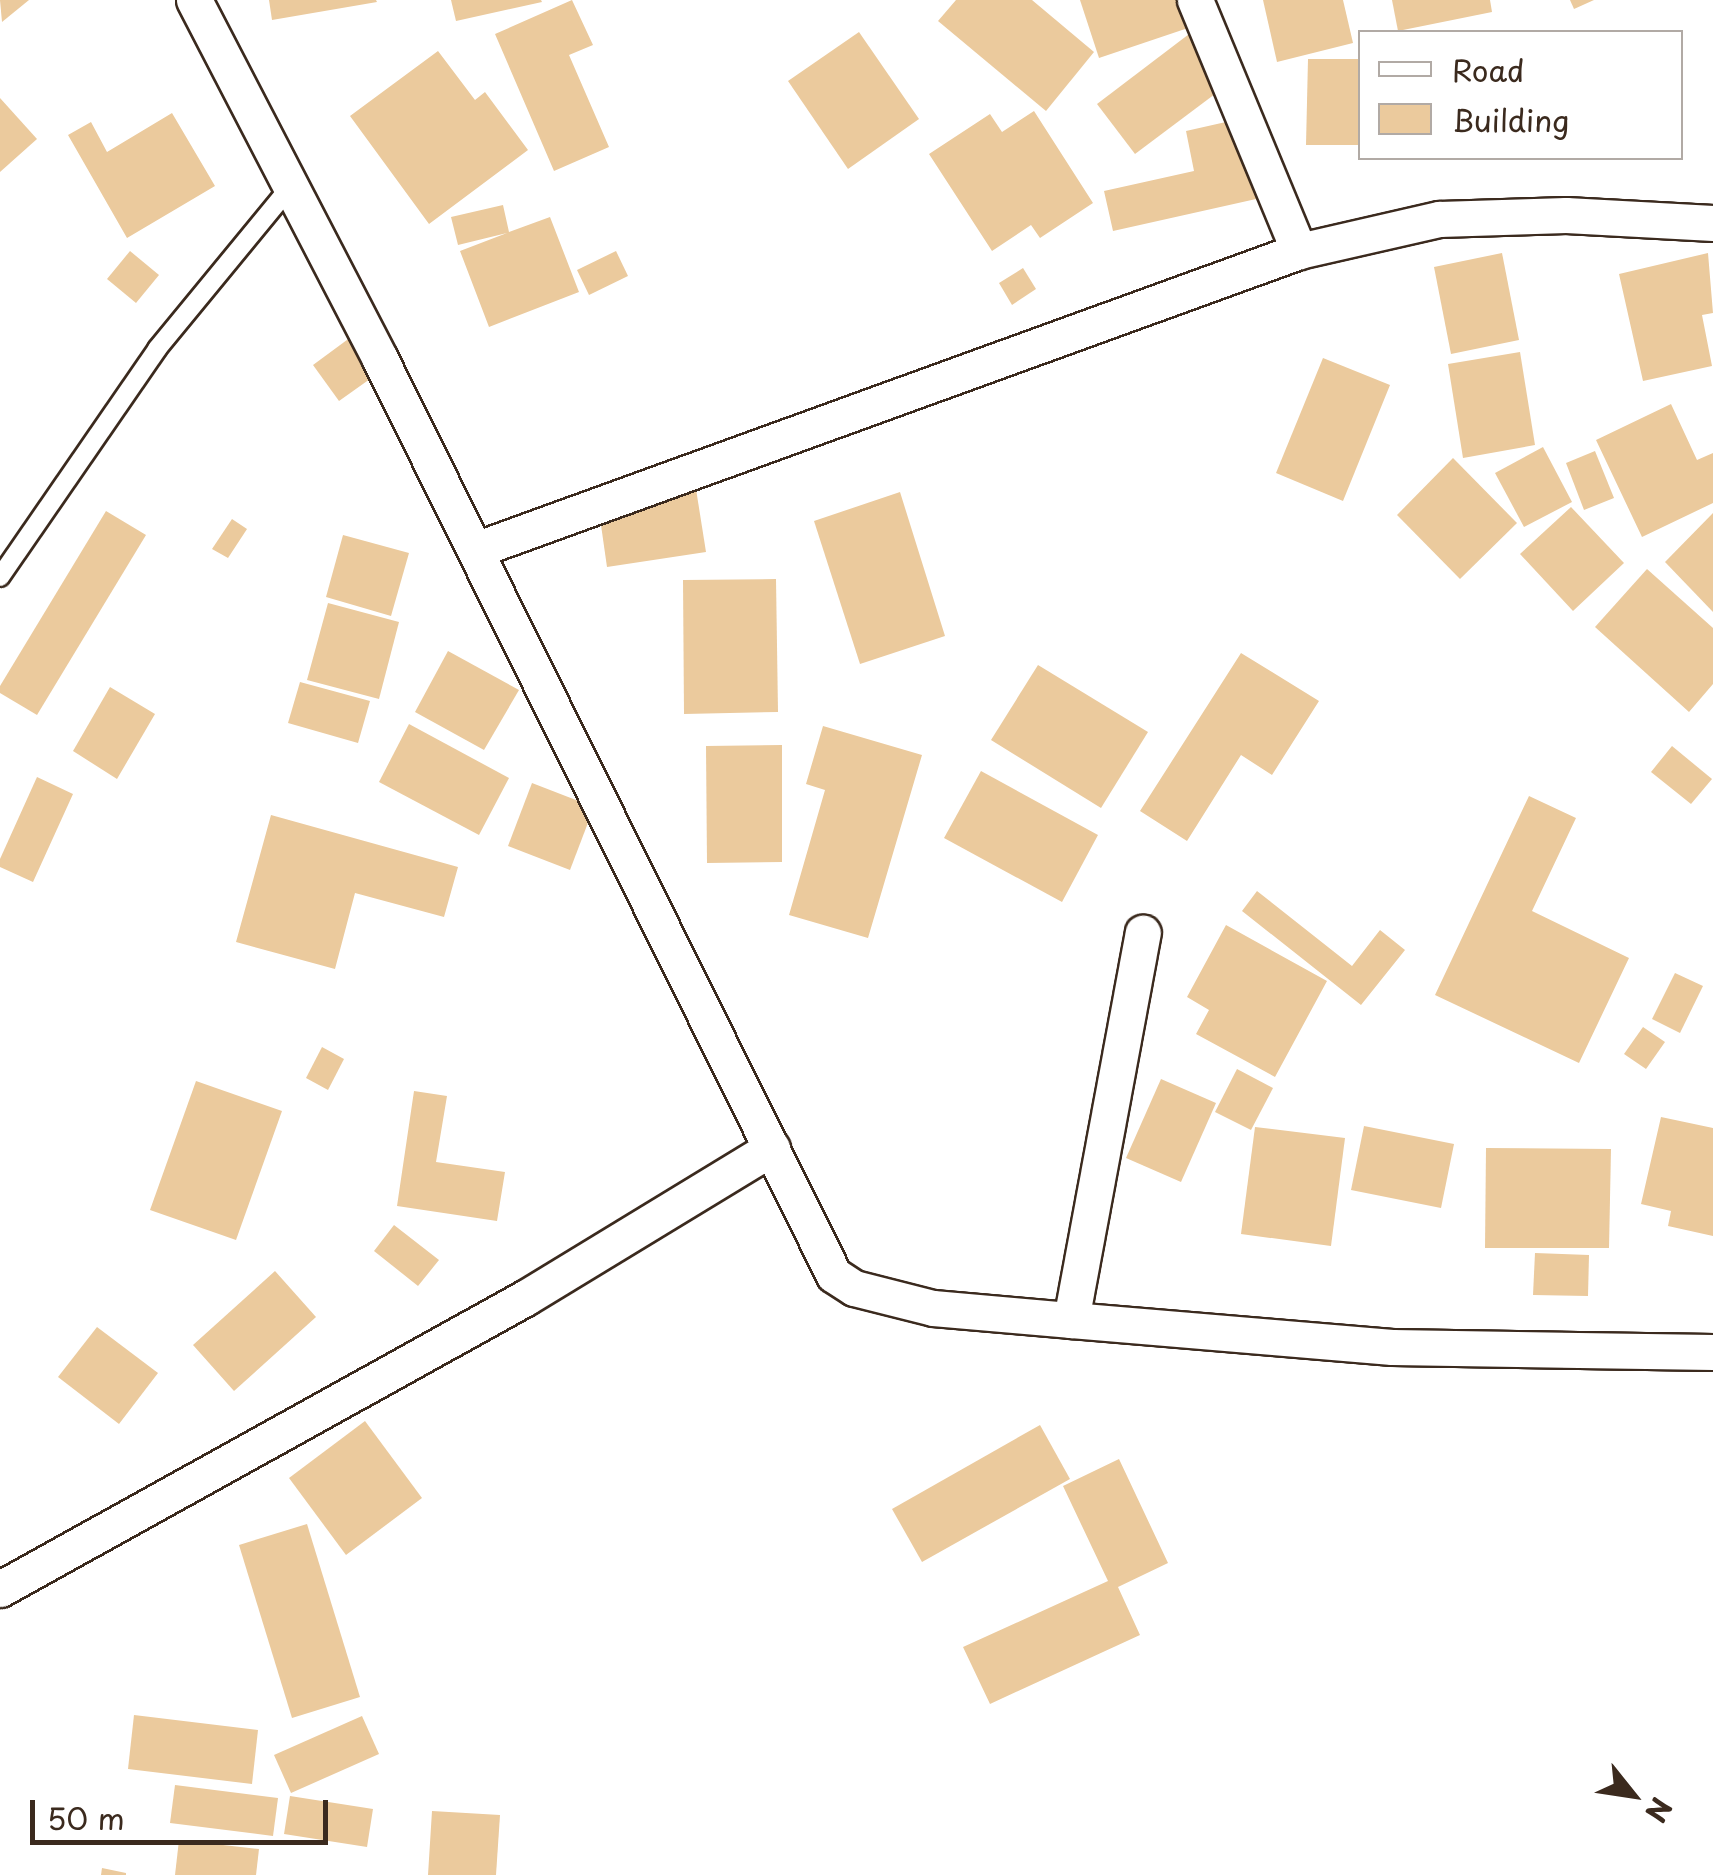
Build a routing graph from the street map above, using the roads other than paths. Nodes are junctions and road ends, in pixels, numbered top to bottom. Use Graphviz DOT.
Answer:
graph roads {
  1 [pos="194,0"];
  2 [pos="1194,0"];
  3 [pos="290,186"];
  4 [pos="1713,223"];
  5 [pos="1299,251"];
  6 [pos="475,550"];
  7 [pos="0,578"];
  8 [pos="1143,933"];
  9 [pos="772,1148"];
  10 [pos="1071,1320"];
  11 [pos="1713,1352"];
  12 [pos="0,1590"];
  1 -- 3 [label="street"];
  2 -- 5 [label="street"];
  3 -- 6 [label="street"];
  3 -- 7 [label="lane"];
  4 -- 5 [label="street"];
  5 -- 6 [label="street"];
  6 -- 9 [label="street"];
  8 -- 10 [label="street"];
  9 -- 10 [label="street"];
  9 -- 12 [label="street"];
  10 -- 11 [label="street"];
}
